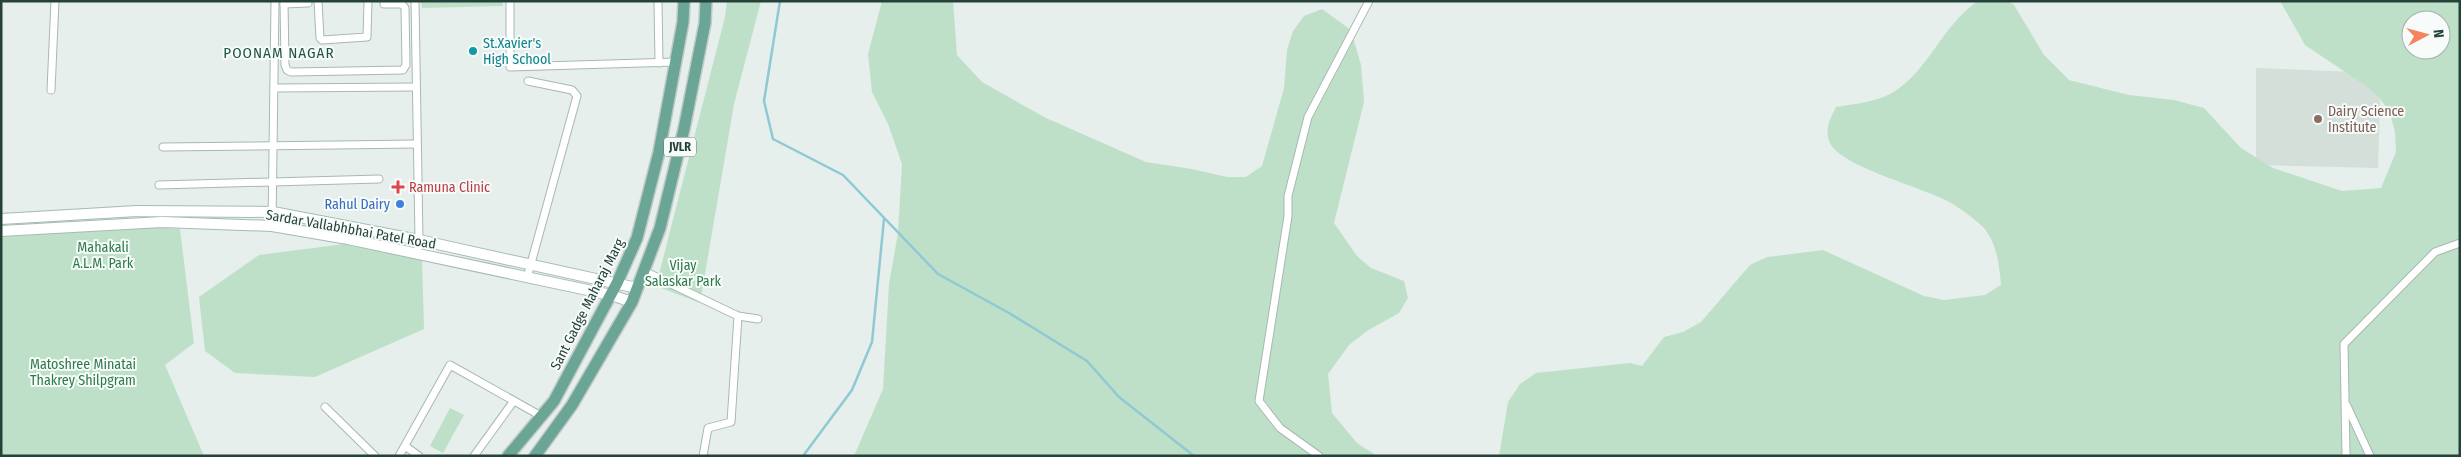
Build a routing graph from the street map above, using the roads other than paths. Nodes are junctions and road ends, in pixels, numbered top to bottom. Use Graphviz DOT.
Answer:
graph roads {
  1 [pos="55,1"];
  2 [pos="275,1"];
  3 [pos="318,1"];
  4 [pos="368,1"];
  5 [pos="415,1"];
  6 [pos="510,1"];
  7 [pos="658,1"];
  8 [pos="684,1"];
  9 [pos="706,1"];
  10 [pos="1369,1"];
  11 [pos="284,3"];
  12 [pos="308,3"];
  13 [pos="384,4"];
  14 [pos="675,62"];
  15 [pos="659,63"];
  16 [pos="528,81"];
  17 [pos="416,87"];
  18 [pos="274,88"];
  19 [pos="51,90"];
  20 [pos="417,144"];
  21 [pos="163,147"];
  22 [pos="274,147"];
  23 [pos="378,179"];
  24 [pos="274,181"];
  25 [pos="159,185"];
  26 [pos="273,212"];
  27 [pos="1,219"];
  28 [pos="272,226"];
  29 [pos="1,231"];
  30 [pos="419,240"];
  31 [pos="2460,243"];
  32 [pos="417,254"];
  33 [pos="531,265"];
  34 [pos="644,271"];
  35 [pos="527,278"];
  36 [pos="617,283"];
  37 [pos="637,288"];
  38 [pos="611,295"];
  39 [pos="632,302"];
  40 [pos="738,316"];
  41 [pos="758,319"];
  42 [pos="513,402"];
  43 [pos="2346,404"];
  44 [pos="324,407"];
  45 [pos="541,416"];
  46 [pos="405,446"];
  47 [pos="375,456"];
  48 [pos="399,456"];
  49 [pos="419,456"];
  50 [pos="474,456"];
  51 [pos="508,456"];
  52 [pos="535,456"];
  53 [pos="704,456"];
  54 [pos="1319,456"];
  55 [pos="2346,456"];
  56 [pos="2370,456"];
  1 -- 19 [label="street"];
  2 -- 18 [label="street"];
  3 -- 4 [label="street"];
  5 -- 17 [label="street"];
  6 -- 15 [label="street"];
  7 -- 15 [label="street"];
  8 -- 14 [label="main road, Sant Gadge Maharaj Marg / JVLR"];
  9 -- 34 [label="main road, JVLR"];
  10 -- 54 [label="street"];
  11 -- 12 [label="street"];
  11 -- 13 [label="street"];
  14 -- 15 [label="street"];
  14 -- 36 [label="main road, Sant Gadge Maharaj Marg / JVLR"];
  16 -- 33 [label="street"];
  17 -- 18 [label="street"];
  17 -- 20 [label="street"];
  18 -- 22 [label="street"];
  20 -- 22 [label="street"];
  20 -- 30 [label="street"];
  21 -- 22 [label="street"];
  22 -- 24 [label="street"];
  23 -- 24 [label="street"];
  24 -- 25 [label="street"];
  24 -- 26 [label="street"];
  26 -- 27 [label="main road, Sardar Vallabhbhai Patel Road"];
  26 -- 28 [label="street"];
  26 -- 30 [label="main road, Sardar Vallabhbhai Patel Road"];
  28 -- 29 [label="main road, Sardar Vallabhbhai Patel Road"];
  28 -- 32 [label="main road, Sardar Vallabhbhai Patel Road"];
  30 -- 32 [label="street"];
  30 -- 33 [label="main road, Sardar Vallabhbhai Patel Road"];
  31 -- 43 [label="street"];
  32 -- 35 [label="main road, Sardar Vallabhbhai Patel Road"];
  33 -- 35 [label="street"];
  33 -- 36 [label="main road, Sardar Vallabhbhai Patel Road"];
  34 -- 37 [label="main road, JVLR"];
  34 -- 40 [label="street"];
  35 -- 38 [label="main road, Sardar Vallabhbhai Patel Road"];
  36 -- 37 [label="main road, Sardar Vallabhbhai Patel Road"];
  36 -- 38 [label="main road, Sant Gadge Maharaj Marg / JVLR"];
  37 -- 39 [label="main road, JVLR"];
  38 -- 39 [label="main road, Sardar Vallabhbhai Patel Road"];
  38 -- 45 [label="main road, Sant Gadge Maharaj Marg / JVLR"];
  39 -- 52 [label="main road, JVLR"];
  40 -- 41 [label="street"];
  40 -- 53 [label="street"];
  42 -- 45 [label="street"];
  42 -- 46 [label="street"];
  42 -- 50 [label="street"];
  43 -- 55 [label="street"];
  43 -- 56 [label="street"];
  44 -- 47 [label="street"];
  45 -- 51 [label="main road, Sant Gadge Maharaj Marg / JVLR"];
  46 -- 48 [label="street"];
  46 -- 49 [label="street"];
}
